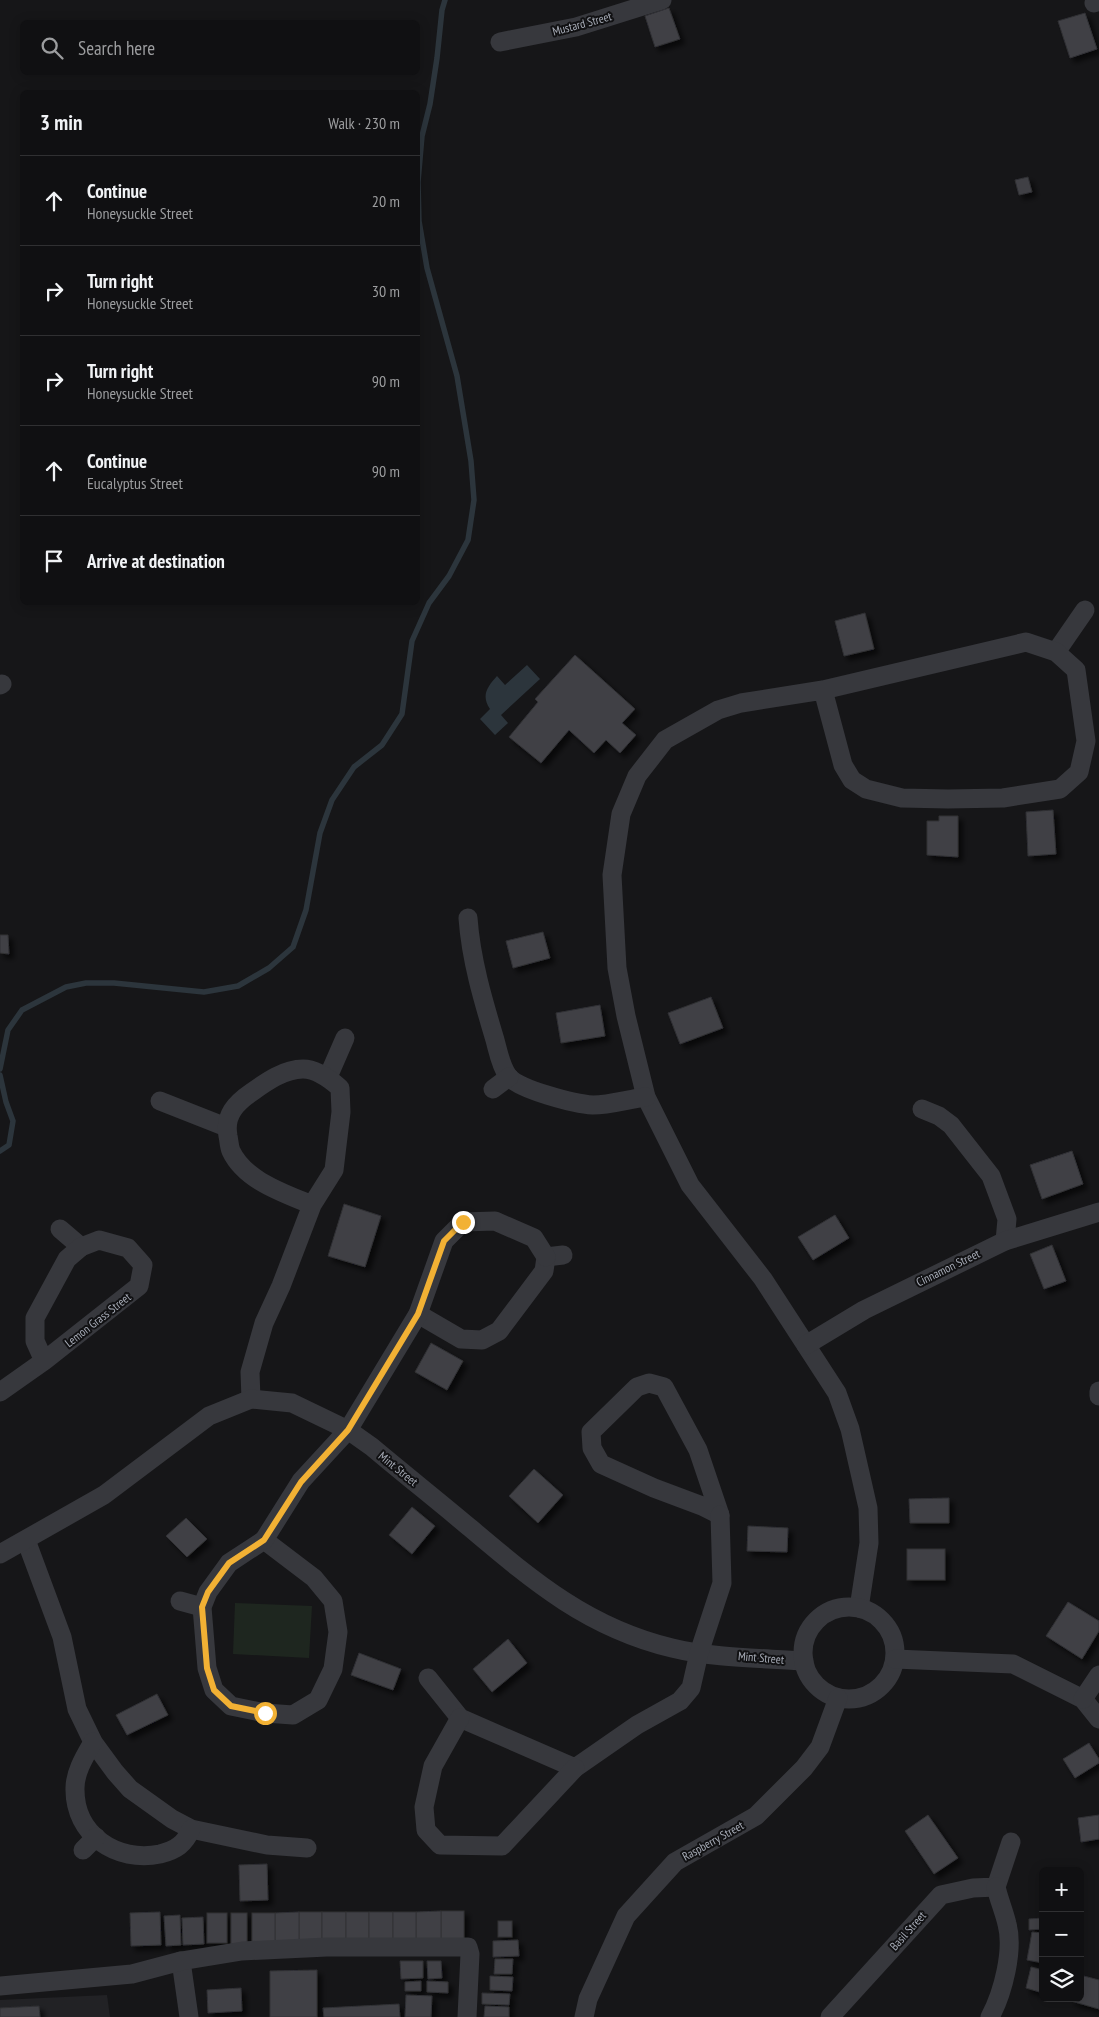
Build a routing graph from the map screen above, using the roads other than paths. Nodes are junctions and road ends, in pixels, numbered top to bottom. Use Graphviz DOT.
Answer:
graph roads {
  1 [pos="662,0"];
  2 [pos="500,42"];
  3 [pos="1085,610"];
  4 [pos="1056,652"];
  5 [pos="823,690"];
  6 [pos="468,918"];
  7 [pos="345,1038"];
  8 [pos="328,1077"];
  9 [pos="509,1077"];
  10 [pos="493,1089"];
  11 [pos="646,1097"];
  12 [pos="160,1101"];
  13 [pos="922,1109"];
  14 [pos="226,1127"];
  15 [pos="312,1204"];
  16 [pos="1099,1212"];
  17 [pos="60,1229"];
  18 [pos="1006,1241"];
  19 [pos="81,1248"];
  20 [pos="418,1314"];
  21 [pos="806,1345"];
  22 [pos="44,1361"];
  23 [pos="1099,1391"];
  24 [pos="0,1392"];
  25 [pos="1099,1396"];
  26 [pos="250,1399"];
  27 [pos="348,1430"];
  28 [pos="720,1515"];
  29 [pos="26,1540"];
  30 [pos="264,1540"];
  31 [pos="0,1554"];
  32 [pos="180,1601"];
  33 [pos="202,1607"];
  34 [pos="859,1608"];
  35 [pos="699,1653"];
  36 [pos="895,1659"];
  37 [pos="804,1662"];
  38 [pos="1099,1675"];
  39 [pos="428,1678"];
  40 [pos="838,1698"];
  41 [pos="1083,1699"];
  42 [pos="460,1718"];
  43 [pos="1099,1719"];
  44 [pos="92,1742"];
  45 [pos="575,1768"];
  46 [pos="191,1829"];
  47 [pos="1011,1842"];
  48 [pos="307,1848"];
  49 [pos="996,1887"];
  50 [pos="181,1961"];
  51 [pos="0,1986"];
  52 [pos="838,2014"];
  53 [pos="189,2017"];
  54 [pos="468,2017"];
  55 [pos="584,2017"];
  56 [pos="990,2017"];
  1 -- 2 [label="street, Mustard Street"];
  3 -- 4 [label="street"];
  4 -- 5 [label="street"];
  4 -- 5 [label="street"];
  5 -- 11 [label="street"];
  6 -- 9 [label="street"];
  7 -- 8 [label="street"];
  8 -- 14 [label="street"];
  8 -- 15 [label="street"];
  9 -- 10 [label="street"];
  9 -- 11 [label="street"];
  11 -- 21 [label="street"];
  12 -- 14 [label="street"];
  13 -- 18 [label="street"];
  14 -- 15 [label="street"];
  15 -- 26 [label="street"];
  16 -- 18 [label="street, Cinnamon Street"];
  17 -- 19 [label="street"];
  18 -- 21 [label="street, Cinnamon Street"];
  19 -- 22 [label="street, Lemon Grass Street"];
  19 -- 22 [label="street, Lemon Grass Street"];
  20 -- 20 [label="street"];
  20 -- 27 [label="street"];
  21 -- 34 [label="street"];
  22 -- 24 [label="street, Lemon Grass Street"];
  23 -- 25 [label="street"];
  26 -- 27 [label="street, Mint Street"];
  26 -- 29 [label="street, Mint Street"];
  27 -- 30 [label="street"];
  27 -- 35 [label="street, Mint Street"];
  28 -- 28 [label="street"];
  28 -- 35 [label="street"];
  29 -- 31 [label="street, Mint Street"];
  29 -- 44 [label="street"];
  30 -- 33 [label="street"];
  30 -- 33 [label="street"];
  32 -- 33 [label="street"];
  34 -- 36 [label="street"];
  34 -- 37 [label="street"];
  35 -- 37 [label="street, Mint Street"];
  35 -- 45 [label="street"];
  36 -- 40 [label="street"];
  36 -- 41 [label="street"];
  37 -- 40 [label="street"];
  38 -- 41 [label="street"];
  39 -- 42 [label="street"];
  40 -- 55 [label="street, Raspberry Street"];
  41 -- 43 [label="street"];
  42 -- 45 [label="street"];
  42 -- 45 [label="street"];
  44 -- 46 [label="street"];
  44 -- 46 [label="street"];
  46 -- 48 [label="street"];
  47 -- 49 [label="street"];
  49 -- 52 [label="street, Basil Street"];
  49 -- 56 [label="street"];
  50 -- 51 [label="street"];
  50 -- 53 [label="street"];
  50 -- 54 [label="street"];
}
